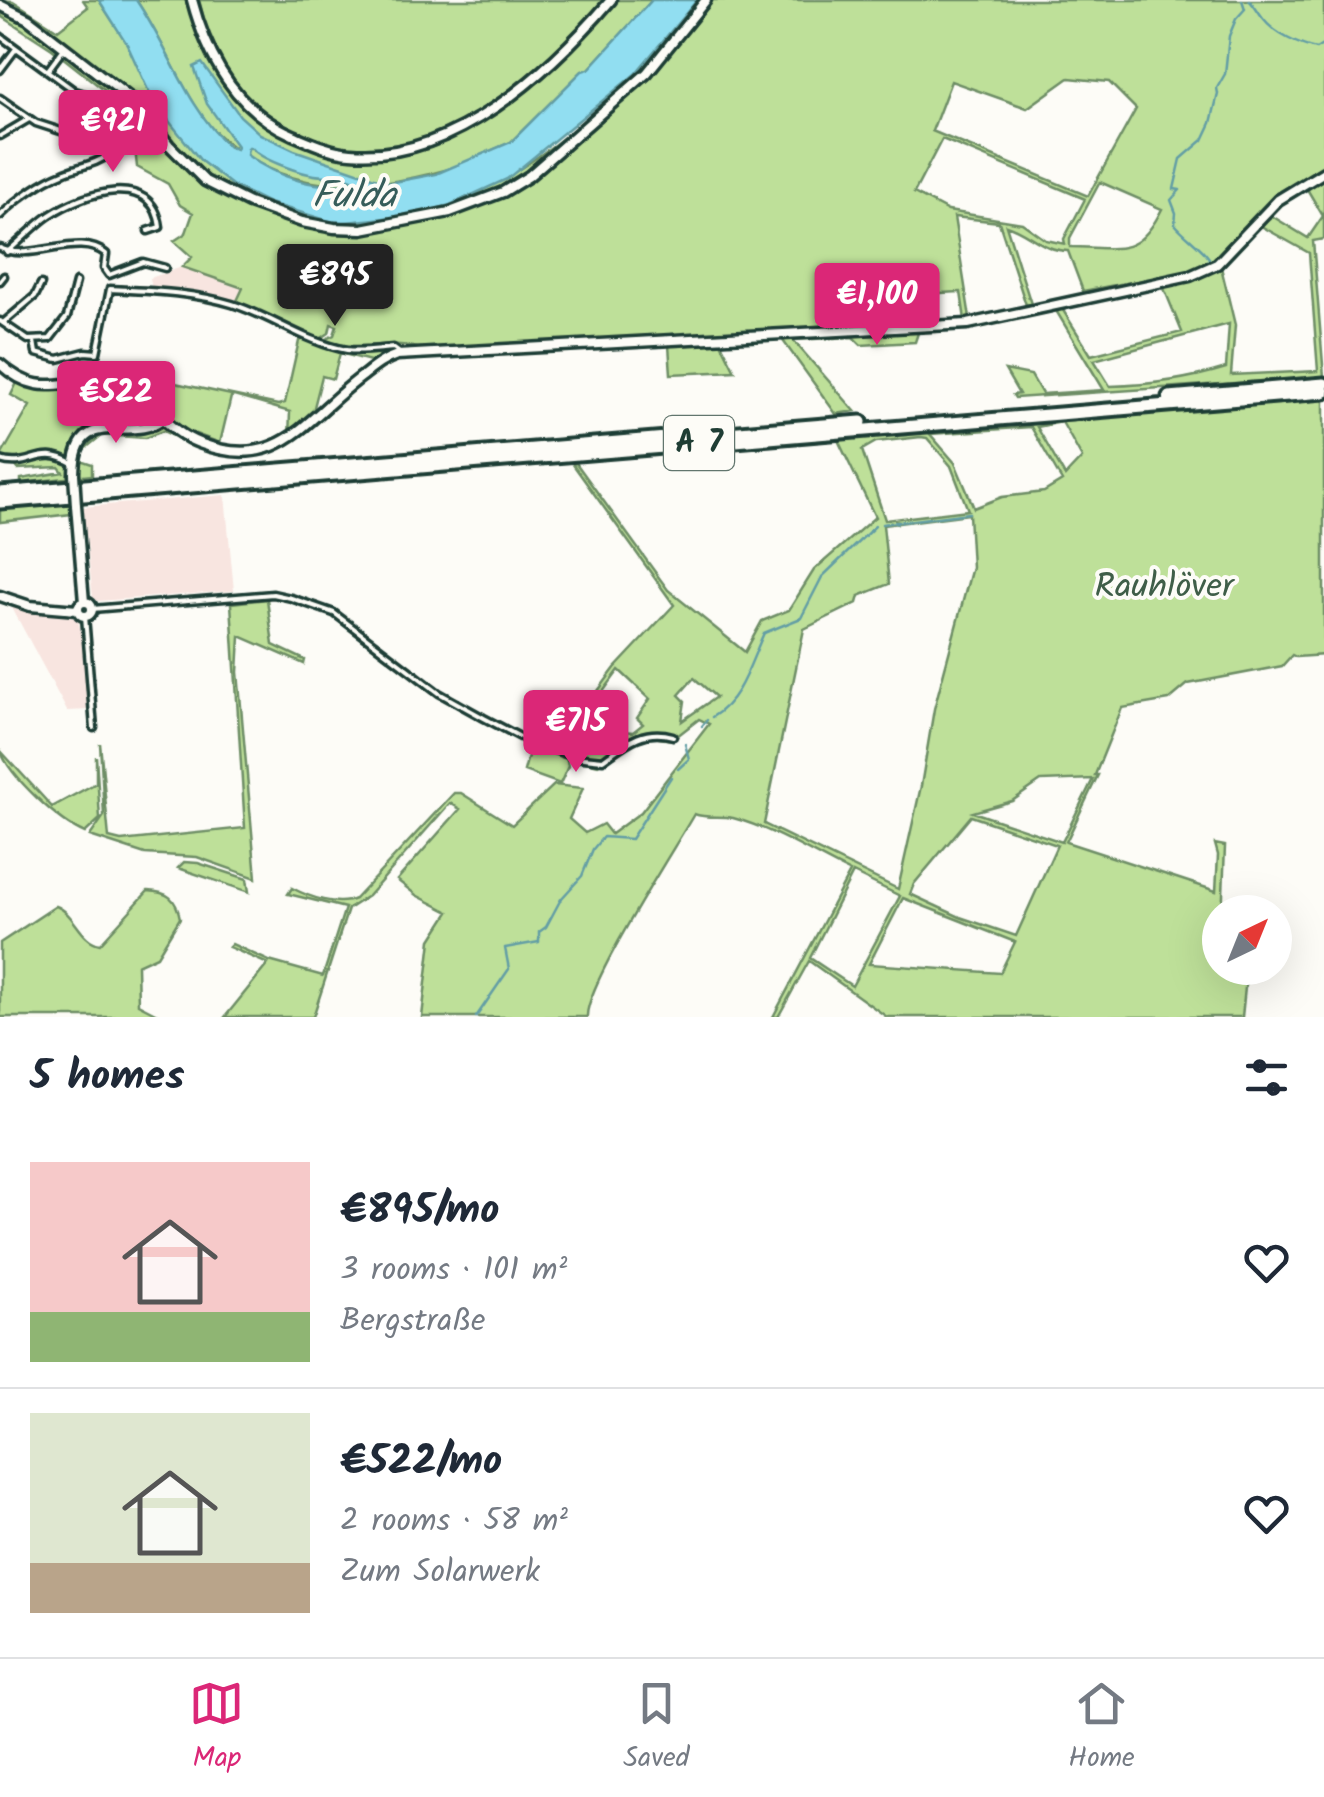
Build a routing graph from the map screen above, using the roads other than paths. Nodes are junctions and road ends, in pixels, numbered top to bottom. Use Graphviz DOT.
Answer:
graph roads {
  1 [pos="192,0"];
  2 [pos="611,0"];
  3 [pos="706,0"];
  4 [pos="0,5"];
  5 [pos="0,36"];
  6 [pos="65,47"];
  7 [pos="16,48"];
  8 [pos="0,70"];
  9 [pos="48,70"];
  10 [pos="95,97"];
  11 [pos="0,98"];
  12 [pos="29,120"];
  13 [pos="0,136"];
  14 [pos="1324,172"];
  15 [pos="0,216"];
  16 [pos="148,230"];
  17 [pos="0,248"];
  18 [pos="8,252"];
  19 [pos="165,268"];
  20 [pos="76,282"];
  21 [pos="41,284"];
  22 [pos="1,322"];
  23 [pos="34,341"];
  24 [pos="401,354"];
  25 [pos="0,364"];
  26 [pos="1324,384"];
  27 [pos="1324,392"];
  28 [pos="144,402"];
  29 [pos="161,416"];
  30 [pos="146,426"];
  31 [pos="0,460"];
  32 [pos="74,469"];
  33 [pos="0,490"];
  34 [pos="0,502"];
  35 [pos="0,596"];
  36 [pos="85,609"];
  37 [pos="94,728"];
  38 [pos="674,736"];
  1 -- 2 [label="main road"];
  3 -- 6 [label="main road"];
  4 -- 6 [label="main road"];
  5 -- 7 [label="street"];
  6 -- 9 [label="street"];
  7 -- 8 [label="street"];
  7 -- 9 [label="street"];
  9 -- 10 [label="street"];
  11 -- 12 [label="street"];
  12 -- 13 [label="street"];
  12 -- 15 [label="street"];
  14 -- 24 [label="main road"];
  16 -- 18 [label="street"];
  17 -- 18 [label="street"];
  18 -- 19 [label="street"];
  20 -- 23 [label="street"];
  21 -- 22 [label="street"];
  22 -- 23 [label="street"];
  23 -- 24 [label="street"];
  24 -- 29 [label="main road"];
  25 -- 28 [label="main road"];
  26 -- 33 [label="highway, A 7"];
  27 -- 34 [label="highway, A 7"];
  28 -- 29 [label="main road"];
  28 -- 30 [label="main road"];
  29 -- 30 [label="main road"];
  30 -- 32 [label="main road"];
  31 -- 32 [label="street"];
  32 -- 36 [label="main road, bridge"];
  35 -- 36 [label="main road"];
  36 -- 37 [label="street"];
  36 -- 38 [label="street"];
}
